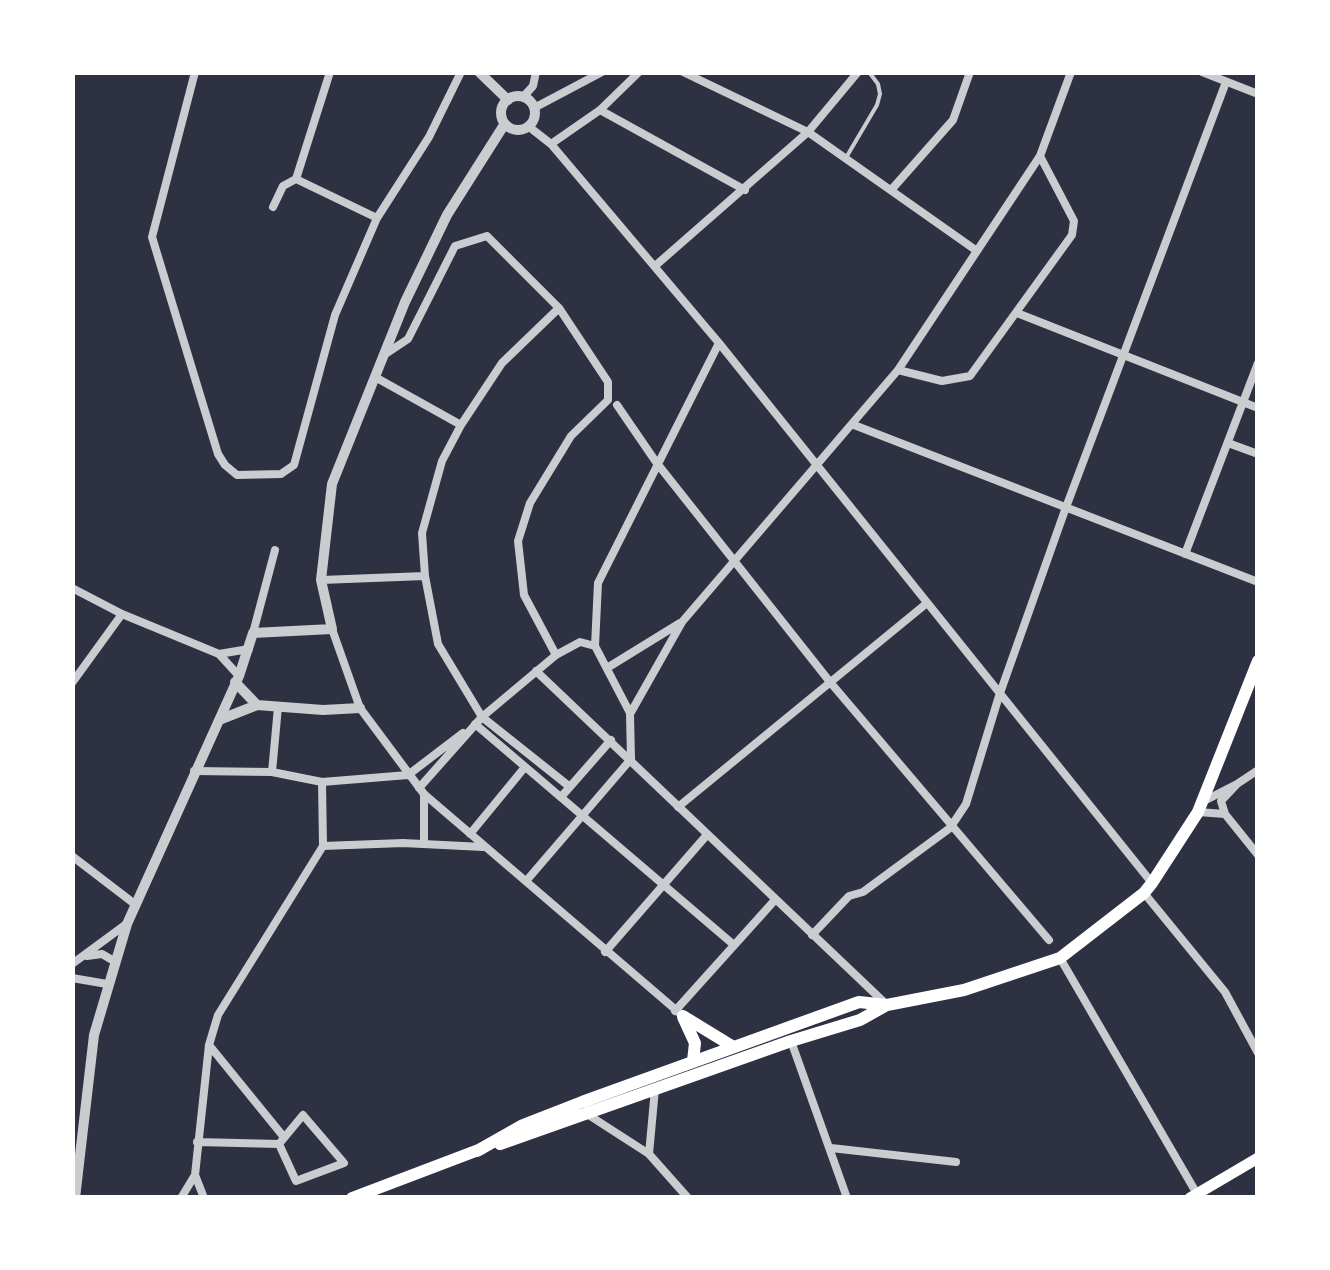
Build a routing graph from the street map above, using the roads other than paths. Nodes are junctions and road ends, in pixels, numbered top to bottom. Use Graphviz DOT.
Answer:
graph roads {
  1 [pos="195,72"];
  2 [pos="330,72"];
  3 [pos="461,72"];
  4 [pos="478,72"];
  5 [pos="536,72"];
  6 [pos="602,72"];
  7 [pos="639,72"];
  8 [pos="683,72"];
  9 [pos="858,72"];
  10 [pos="869,72"];
  11 [pos="970,72"];
  12 [pos="1071,72"];
  13 [pos="1202,72"];
  14 [pos="1226,82"];
  15 [pos="1258,94"];
  16 [pos="524,96"];
  17 [pos="508,100"];
  18 [pos="534,108"];
  19 [pos="600,110"];
  20 [pos="504,125"];
  21 [pos="528,126"];
  22 [pos="808,132"];
  23 [pos="551,144"];
  24 [pos="846,156"];
  25 [pos="1040,156"];
  26 [pos="296,179"];
  27 [pos="745,190"];
  28 [pos="892,190"];
  29 [pos="273,208"];
  30 [pos="377,218"];
  31 [pos="978,251"];
  32 [pos="656,266"];
  33 [pos="559,308"];
  34 [pos="1017,313"];
  35 [pos="719,343"];
  36 [pos="386,352"];
  37 [pos="1126,354"];
  38 [pos="1258,363"];
  39 [pos="898,370"];
  40 [pos="375,377"];
  41 [pos="1243,402"];
  42 [pos="617,405"];
  43 [pos="1258,408"];
  44 [pos="461,425"];
  45 [pos="854,425"];
  46 [pos="1228,443"];
  47 [pos="1258,454"];
  48 [pos="656,462"];
  49 [pos="815,466"];
  50 [pos="1065,510"];
  51 [pos="275,550"];
  52 [pos="1185,554"];
  53 [pos="734,559"];
  54 [pos="425,576"];
  55 [pos="320,580"];
  56 [pos="1258,582"];
  57 [pos="72,588"];
  58 [pos="928,603"];
  59 [pos="122,614"];
  60 [pos="682,622"];
  61 [pos="332,629"];
  62 [pos="253,633"];
  63 [pos="595,646"];
  64 [pos="249,649"];
  65 [pos="218,654"];
  66 [pos="556,654"];
  67 [pos="1258,661"];
  68 [pos="608,668"];
  69 [pos="536,671"];
  70 [pos="237,679"];
  71 [pos="72,682"];
  72 [pos="830,682"];
  73 [pos="999,696"];
  74 [pos="257,705"];
  75 [pos="278,707"];
  76 [pos="360,708"];
  77 [pos="630,714"];
  78 [pos="218,720"];
  79 [pos="478,721"];
  80 [pos="612,740"];
  81 [pos="630,759"];
  82 [pos="525,767"];
  83 [pos="1258,770"];
  84 [pos="194,771"];
  85 [pos="272,772"];
  86 [pos="1212,775"];
  87 [pos="408,776"];
  88 [pos="322,782"];
  89 [pos="1238,784"];
  90 [pos="570,787"];
  91 [pos="422,791"];
  92 [pos="561,797"];
  93 [pos="678,807"];
  94 [pos="1200,807"];
  95 [pos="1225,814"];
  96 [pos="582,816"];
  97 [pos="950,828"];
  98 [pos="470,834"];
  99 [pos="706,836"];
  100 [pos="424,844"];
  101 [pos="323,846"];
  102 [pos="486,847"];
  103 [pos="72,856"];
  104 [pos="1258,856"];
  105 [pos="527,880"];
  106 [pos="664,884"];
  107 [pos="1148,888"];
  108 [pos="774,901"];
  109 [pos="136,905"];
  110 [pos="127,924"];
  111 [pos="812,935"];
  112 [pos="1049,940"];
  113 [pos="734,945"];
  114 [pos="605,952"];
  115 [pos="82,956"];
  116 [pos="1060,958"];
  117 [pos="114,960"];
  118 [pos="72,964"];
  119 [pos="72,978"];
  120 [pos="107,984"];
  121 [pos="887,1005"];
  122 [pos="679,1013"];
  123 [pos="791,1041"];
  124 [pos="209,1046"];
  125 [pos="732,1046"];
  126 [pos="1258,1053"];
  127 [pos="693,1061"];
  128 [pos="655,1089"];
  129 [pos="587,1114"];
  130 [pos="281,1140"];
  131 [pos="196,1142"];
  132 [pos="831,1148"];
  133 [pos="477,1150"];
  134 [pos="649,1154"];
  135 [pos="1258,1158"];
  136 [pos="956,1162"];
  137 [pos="195,1175"];
  138 [pos="1195,1196"];
  139 [pos="75,1198"];
  140 [pos="182,1198"];
  141 [pos="204,1198"];
  142 [pos="352,1198"];
  143 [pos="688,1198"];
  144 [pos="847,1198"];
  1 -- 30 [label="street"];
  2 -- 26 [label="street"];
  3 -- 30 [label="street"];
  4 -- 17 [label="street"];
  5 -- 16 [label="street"];
  6 -- 18 [label="street"];
  7 -- 19 [label="street"];
  8 -- 22 [label="street"];
  9 -- 22 [label="street"];
  10 -- 24 [label="lane"];
  11 -- 28 [label="street"];
  12 -- 25 [label="street"];
  13 -- 14 [label="street"];
  14 -- 15 [label="street"];
  14 -- 37 [label="street"];
  16 -- 17 [label="street"];
  16 -- 18 [label="street"];
  17 -- 20 [label="street"];
  18 -- 21 [label="street"];
  19 -- 23 [label="street"];
  19 -- 27 [label="street"];
  20 -- 21 [label="street"];
  20 -- 36 [label="street"];
  21 -- 23 [label="street"];
  22 -- 24 [label="street"];
  22 -- 27 [label="street"];
  23 -- 32 [label="street"];
  24 -- 28 [label="street"];
  25 -- 31 [label="street"];
  25 -- 34 [label="street"];
  26 -- 29 [label="street"];
  26 -- 30 [label="street"];
  27 -- 32 [label="street"];
  28 -- 31 [label="street"];
  31 -- 39 [label="street"];
  32 -- 35 [label="street"];
  33 -- 36 [label="street"];
  33 -- 44 [label="street"];
  33 -- 66 [label="street"];
  34 -- 37 [label="street"];
  34 -- 39 [label="street"];
  35 -- 48 [label="street"];
  35 -- 49 [label="street"];
  36 -- 40 [label="street"];
  37 -- 41 [label="street"];
  37 -- 50 [label="street"];
  38 -- 41 [label="street"];
  39 -- 45 [label="street"];
  40 -- 44 [label="street"];
  40 -- 55 [label="street"];
  41 -- 43 [label="street"];
  41 -- 46 [label="street"];
  42 -- 48 [label="street"];
  44 -- 54 [label="street"];
  45 -- 49 [label="street"];
  45 -- 50 [label="street"];
  46 -- 47 [label="street"];
  46 -- 52 [label="street"];
  48 -- 53 [label="street"];
  48 -- 63 [label="street"];
  49 -- 53 [label="street"];
  49 -- 58 [label="street"];
  50 -- 52 [label="street"];
  50 -- 73 [label="street"];
  51 -- 62 [label="street"];
  52 -- 56 [label="street"];
  53 -- 60 [label="street"];
  53 -- 72 [label="street"];
  54 -- 55 [label="street"];
  54 -- 79 [label="street"];
  55 -- 61 [label="street"];
  57 -- 59 [label="street"];
  58 -- 72 [label="street"];
  58 -- 73 [label="street"];
  59 -- 65 [label="street"];
  59 -- 71 [label="street"];
  60 -- 68 [label="street"];
  60 -- 77 [label="street"];
  61 -- 62 [label="street"];
  61 -- 76 [label="street"];
  62 -- 64 [label="street"];
  63 -- 66 [label="street"];
  63 -- 68 [label="street"];
  64 -- 65 [label="street"];
  64 -- 70 [label="street"];
  65 -- 70 [label="street"];
  66 -- 69 [label="street"];
  67 -- 86 [label="main road"];
  68 -- 77 [label="street"];
  69 -- 79 [label="street"];
  69 -- 80 [label="street"];
  70 -- 74 [label="street"];
  70 -- 78 [label="street"];
  72 -- 93 [label="street"];
  72 -- 97 [label="street"];
  73 -- 97 [label="street"];
  73 -- 107 [label="street"];
  74 -- 75 [label="street"];
  74 -- 78 [label="street"];
  75 -- 76 [label="street"];
  75 -- 85 [label="street"];
  76 -- 87 [label="street"];
  77 -- 81 [label="street"];
  78 -- 84 [label="street"];
  79 -- 82 [label="street"];
  79 -- 87 [label="street"];
  79 -- 90 [label="street"];
  79 -- 91 [label="street"];
  80 -- 81 [label="street"];
  80 -- 90 [label="street"];
  81 -- 93 [label="street"];
  81 -- 96 [label="street"];
  82 -- 92 [label="street"];
  82 -- 98 [label="street"];
  83 -- 89 [label="street"];
  84 -- 85 [label="street"];
  84 -- 109 [label="street"];
  85 -- 88 [label="street"];
  86 -- 89 [label="street"];
  86 -- 94 [label="main road"];
  87 -- 88 [label="street"];
  87 -- 91 [label="street"];
  88 -- 101 [label="street"];
  89 -- 94 [label="street"];
  89 -- 95 [label="street"];
  90 -- 92 [label="street"];
  91 -- 98 [label="street"];
  91 -- 100 [label="street"];
  92 -- 96 [label="street"];
  93 -- 99 [label="street"];
  94 -- 95 [label="street"];
  94 -- 107 [label="main road"];
  95 -- 104 [label="street"];
  96 -- 105 [label="street"];
  96 -- 106 [label="street"];
  97 -- 111 [label="street"];
  97 -- 112 [label="street"];
  98 -- 102 [label="street"];
  99 -- 106 [label="street"];
  99 -- 108 [label="street"];
  100 -- 101 [label="street"];
  100 -- 102 [label="street"];
  101 -- 124 [label="street"];
  102 -- 105 [label="street"];
  103 -- 109 [label="street"];
  105 -- 114 [label="street"];
  106 -- 113 [label="street"];
  106 -- 114 [label="street"];
  107 -- 116 [label="main road"];
  107 -- 126 [label="street"];
  108 -- 111 [label="street"];
  108 -- 113 [label="street"];
  109 -- 110 [label="street"];
  110 -- 115 [label="street"];
  110 -- 117 [label="street"];
  111 -- 121 [label="street"];
  113 -- 122 [label="street"];
  114 -- 122 [label="street"];
  115 -- 117 [label="street"];
  115 -- 118 [label="street"];
  116 -- 121 [label="main road"];
  116 -- 138 [label="street"];
  117 -- 120 [label="street"];
  119 -- 120 [label="street"];
  120 -- 139 [label="street"];
  121 -- 123 [label="main road"];
  121 -- 125 [label="main road"];
  122 -- 125 [label="main road"];
  122 -- 127 [label="main road"];
  123 -- 128 [label="main road"];
  123 -- 132 [label="street"];
  124 -- 130 [label="street"];
  124 -- 131 [label="street"];
  125 -- 127 [label="main road"];
  127 -- 133 [label="main road"];
  128 -- 129 [label="main road"];
  128 -- 134 [label="street"];
  129 -- 133 [label="main road"];
  129 -- 134 [label="street"];
  130 -- 130 [label="street"];
  130 -- 131 [label="street"];
  131 -- 137 [label="street"];
  132 -- 136 [label="street"];
  132 -- 144 [label="street"];
  133 -- 142 [label="main road"];
  134 -- 143 [label="street"];
  135 -- 138 [label="main road"];
  137 -- 140 [label="street"];
  137 -- 141 [label="street"];
}
